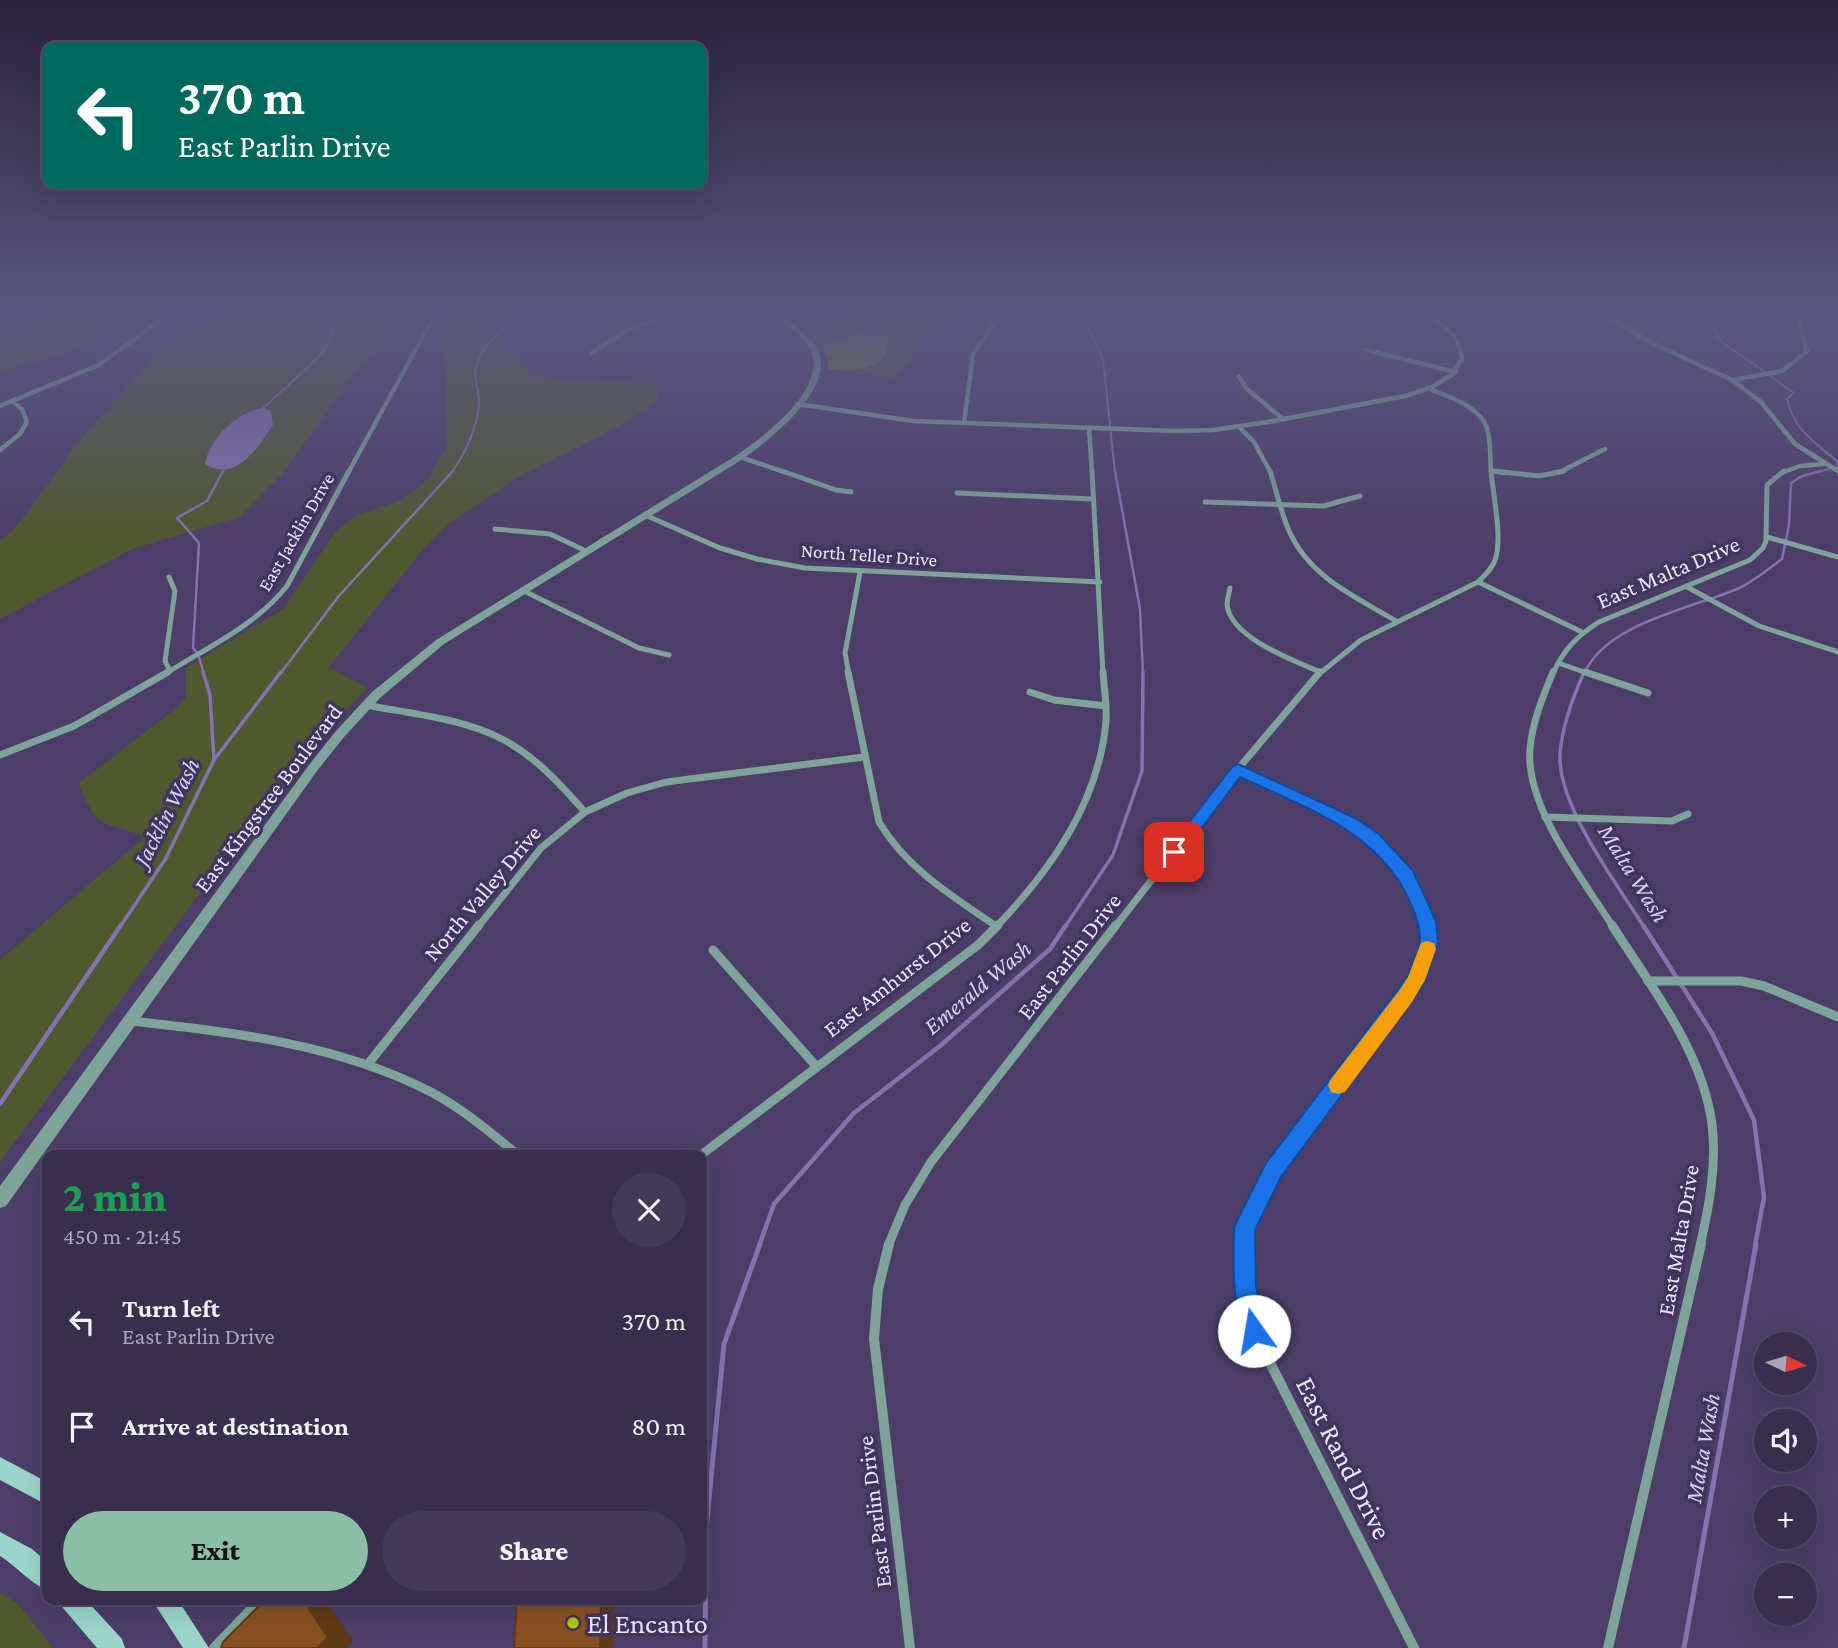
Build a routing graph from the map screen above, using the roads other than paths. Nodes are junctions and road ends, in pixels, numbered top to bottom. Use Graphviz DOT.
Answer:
graph roads {
  1 [pos="41,390"];
  2 [pos="393,390"];
  3 [pos="808,390"];
  4 [pos="968,390"];
  5 [pos="1248,390"];
  6 [pos="1432,390"];
  7 [pos="1745,390"];
  8 [pos="13,402"];
  9 [pos="797,404"];
  10 [pos="0,406"];
  11 [pos="1283,419"];
  12 [pos="964,423"];
  13 [pos="1089,428"];
  14 [pos="1240,428"];
  15 [pos="1605,449"];
  16 [pos="0,450"];
  17 [pos="740,457"];
  18 [pos="1824,464"];
  19 [pos="1491,471"];
  20 [pos="1838,471"];
  21 [pos="851,492"];
  22 [pos="957,493"];
  23 [pos="1360,496"];
  24 [pos="1093,499"];
  25 [pos="1205,502"];
  26 [pos="1282,506"];
  27 [pos="645,515"];
  28 [pos="495,528"];
  29 [pos="1767,537"];
  30 [pos="586,551"];
  31 [pos="1838,558"];
  32 [pos="860,572"];
  33 [pos="169,577"];
  34 [pos="1100,582"];
  35 [pos="1478,582"];
  36 [pos="1687,587"];
  37 [pos="1230,588"];
  38 [pos="522,590"];
  39 [pos="1396,621"];
  40 [pos="1582,632"];
  41 [pos="1838,652"];
  42 [pos="668,655"];
  43 [pos="1558,663"];
  44 [pos="170,671"];
  45 [pos="1320,672"];
  46 [pos="1030,692"];
  47 [pos="1648,693"];
  48 [pos="366,705"];
  49 [pos="1106,706"];
  50 [pos="0,755"];
  51 [pos="864,757"];
  52 [pos="1238,769"];
  53 [pos="585,812"];
  54 [pos="1688,814"];
  55 [pos="1545,817"];
  56 [pos="996,926"];
  57 [pos="713,950"];
  58 [pos="1648,981"];
  59 [pos="1838,1017"];
  60 [pos="130,1021"];
  61 [pos="368,1064"];
  62 [pos="816,1066"];
  63 [pos="512,1150"];
  64 [pos="707,1150"];
  65 [pos="0,1200"];
  66 [pos="0,1468"];
  67 [pos="42,1491"];
  68 [pos="0,1542"];
  69 [pos="42,1573"];
  70 [pos="75,1605"];
  71 [pos="167,1605"];
  72 [pos="255,1605"];
  73 [pos="113,1648"];
  74 [pos="197,1648"];
  75 [pos="214,1648"];
  76 [pos="909,1648"];
  77 [pos="1415,1648"];
  78 [pos="1608,1648"];
  1 -- 8 [label="street"];
  2 -- 44 [label="street, East Jacklin Drive"];
  3 -- 9 [label="street, East Kingstree Boulevard"];
  4 -- 12 [label="street"];
  5 -- 11 [label="street"];
  6 -- 11 [label="street"];
  6 -- 19 [label="street"];
  7 -- 18 [label="street"];
  8 -- 10 [label="street"];
  8 -- 16 [label="street"];
  9 -- 12 [label="street"];
  9 -- 17 [label="street, East Kingstree Boulevard"];
  11 -- 14 [label="street"];
  12 -- 13 [label="street"];
  13 -- 14 [label="street"];
  13 -- 24 [label="street, East Amhurst Drive"];
  14 -- 26 [label="street"];
  15 -- 19 [label="street"];
  17 -- 21 [label="street"];
  17 -- 27 [label="street, East Kingstree Boulevard"];
  18 -- 20 [label="street"];
  18 -- 29 [label="street, East Malta Drive"];
  19 -- 35 [label="street"];
  22 -- 24 [label="street"];
  23 -- 26 [label="street"];
  24 -- 34 [label="street, East Amhurst Drive"];
  25 -- 26 [label="street"];
  26 -- 39 [label="street"];
  27 -- 30 [label="street, East Kingstree Boulevard"];
  27 -- 32 [label="street, North Teller Drive"];
  28 -- 30 [label="street"];
  29 -- 31 [label="street"];
  29 -- 36 [label="street, East Malta Drive"];
  30 -- 38 [label="street, East Kingstree Boulevard"];
  32 -- 34 [label="street, North Teller Drive"];
  32 -- 51 [label="street"];
  33 -- 44 [label="street"];
  34 -- 49 [label="street, East Amhurst Drive"];
  35 -- 39 [label="street, East Parlin Drive"];
  35 -- 40 [label="street"];
  36 -- 40 [label="street, East Malta Drive"];
  36 -- 41 [label="street"];
  37 -- 45 [label="street"];
  38 -- 42 [label="street"];
  38 -- 48 [label="street, East Kingstree Boulevard"];
  39 -- 45 [label="street, East Parlin Drive"];
  40 -- 43 [label="street, East Malta Drive"];
  43 -- 47 [label="street"];
  43 -- 55 [label="street, East Malta Drive"];
  44 -- 50 [label="street, East Jacklin Drive"];
  45 -- 52 [label="street, East Parlin Drive"];
  46 -- 49 [label="street"];
  48 -- 53 [label="street"];
  48 -- 60 [label="street, East Kingstree Boulevard"];
  49 -- 56 [label="street, East Amhurst Drive"];
  51 -- 53 [label="street, North Valley Drive"];
  51 -- 56 [label="street"];
  52 -- 76 [label="street, East Parlin Drive"];
  52 -- 77 [label="street, East Rand Drive"];
  53 -- 61 [label="street, North Valley Drive"];
  54 -- 55 [label="street"];
  55 -- 58 [label="street, East Malta Drive"];
  56 -- 62 [label="street, East Amhurst Drive"];
  57 -- 62 [label="street"];
  58 -- 59 [label="street"];
  58 -- 78 [label="street, East Malta Drive"];
  60 -- 61 [label="street"];
  60 -- 65 [label="street, East Kingstree Boulevard"];
  61 -- 63 [label="street"];
  62 -- 64 [label="street, East Amhurst Drive"];
  66 -- 67 [label="main road"];
  68 -- 69 [label="main road"];
  70 -- 73 [label="main road"];
  71 -- 74 [label="main road"];
  72 -- 75 [label="street"];
}
